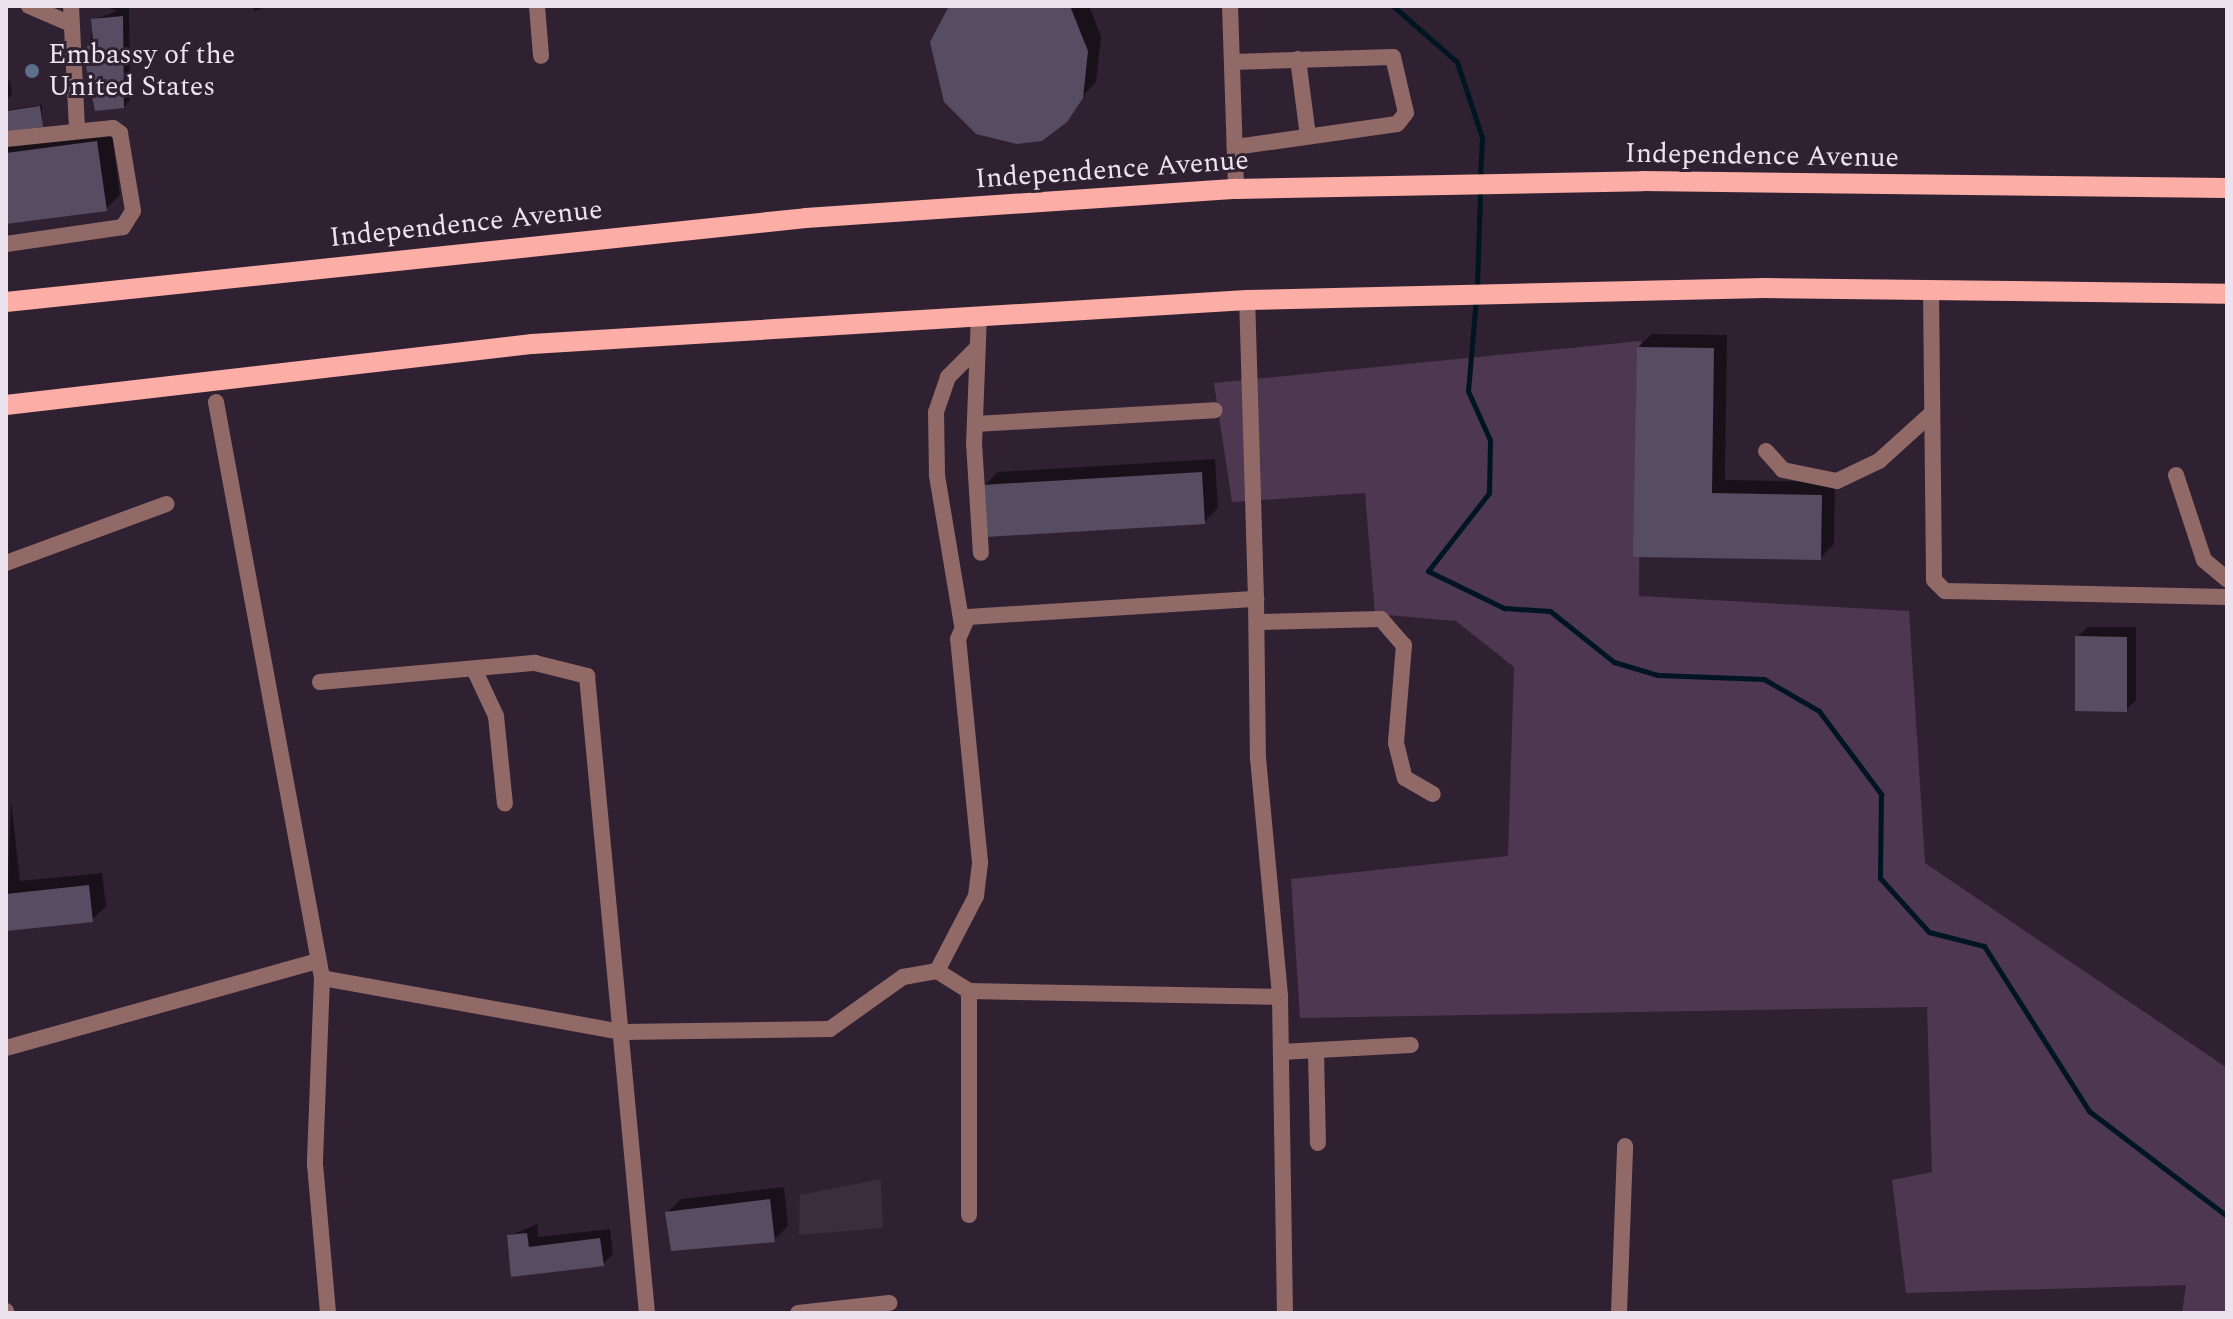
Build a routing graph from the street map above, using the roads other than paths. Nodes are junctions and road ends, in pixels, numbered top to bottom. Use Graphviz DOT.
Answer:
graph roads {
  1 [pos="29,6"];
  2 [pos="71,6"];
  3 [pos="537,6"];
  4 [pos="1230,6"];
  5 [pos="71,24"];
  6 [pos="541,56"];
  7 [pos="1298,59"];
  8 [pos="1232,62"];
  9 [pos="77,130"];
  10 [pos="1308,136"];
  11 [pos="6,139"];
  12 [pos="1235,147"];
  13 [pos="2220,188"];
  14 [pos="1236,189"];
  15 [pos="6,244"];
  16 [pos="1931,290"];
  17 [pos="2222,294"];
  18 [pos="1247,300"];
  19 [pos="6,302"];
  20 [pos="979,315"];
  21 [pos="977,348"];
  22 [pos="216,402"];
  23 [pos="6,405"];
  24 [pos="1215,410"];
  25 [pos="1932,413"];
  26 [pos="975,424"];
  27 [pos="1766,451"];
  28 [pos="2176,475"];
  29 [pos="166,504"];
  30 [pos="981,553"];
  31 [pos="6,563"];
  32 [pos="2227,579"];
  33 [pos="2227,597"];
  34 [pos="1256,599"];
  35 [pos="1257,622"];
  36 [pos="962,625"];
  37 [pos="474,669"];
  38 [pos="320,682"];
  39 [pos="1433,794"];
  40 [pos="505,804"];
  41 [pos="320,969"];
  42 [pos="937,971"];
  43 [pos="969,991"];
  44 [pos="1280,997"];
  45 [pos="622,1032"];
  46 [pos="1411,1045"];
  47 [pos="6,1048"];
  48 [pos="1316,1051"];
  49 [pos="1281,1052"];
  50 [pos="1318,1143"];
  51 [pos="1625,1146"];
  52 [pos="969,1215"];
  53 [pos="889,1303"];
  54 [pos="328,1313"];
  55 [pos="647,1313"];
  56 [pos="798,1313"];
  57 [pos="1285,1313"];
  58 [pos="1619,1313"];
  1 -- 5 [label="street"];
  2 -- 5 [label="street"];
  3 -- 6 [label="street"];
  4 -- 8 [label="street"];
  5 -- 9 [label="street"];
  7 -- 8 [label="street"];
  7 -- 10 [label="street"];
  7 -- 10 [label="street"];
  8 -- 12 [label="street"];
  9 -- 11 [label="street"];
  9 -- 15 [label="street"];
  10 -- 12 [label="street"];
  12 -- 14 [label="street"];
  13 -- 14 [label="main road, Independence Avenue"];
  14 -- 19 [label="main road, Independence Avenue"];
  16 -- 17 [label="main road"];
  16 -- 18 [label="main road"];
  16 -- 25 [label="street"];
  18 -- 20 [label="main road"];
  18 -- 34 [label="street"];
  20 -- 21 [label="street"];
  20 -- 23 [label="main road"];
  21 -- 26 [label="street"];
  21 -- 36 [label="street"];
  22 -- 41 [label="street"];
  24 -- 26 [label="street"];
  25 -- 27 [label="street"];
  25 -- 33 [label="street"];
  26 -- 30 [label="street"];
  28 -- 32 [label="street"];
  29 -- 31 [label="street"];
  34 -- 35 [label="street"];
  34 -- 36 [label="street"];
  35 -- 39 [label="street"];
  35 -- 44 [label="street"];
  36 -- 42 [label="street"];
  37 -- 38 [label="street"];
  37 -- 40 [label="street"];
  37 -- 45 [label="street"];
  41 -- 45 [label="street"];
  41 -- 47 [label="street"];
  41 -- 54 [label="street"];
  42 -- 43 [label="street"];
  42 -- 45 [label="street"];
  43 -- 44 [label="street"];
  43 -- 52 [label="street"];
  44 -- 49 [label="street"];
  45 -- 55 [label="street"];
  46 -- 48 [label="street"];
  48 -- 49 [label="street"];
  48 -- 50 [label="street"];
  49 -- 57 [label="street"];
  51 -- 58 [label="street"];
  53 -- 56 [label="street"];
}
